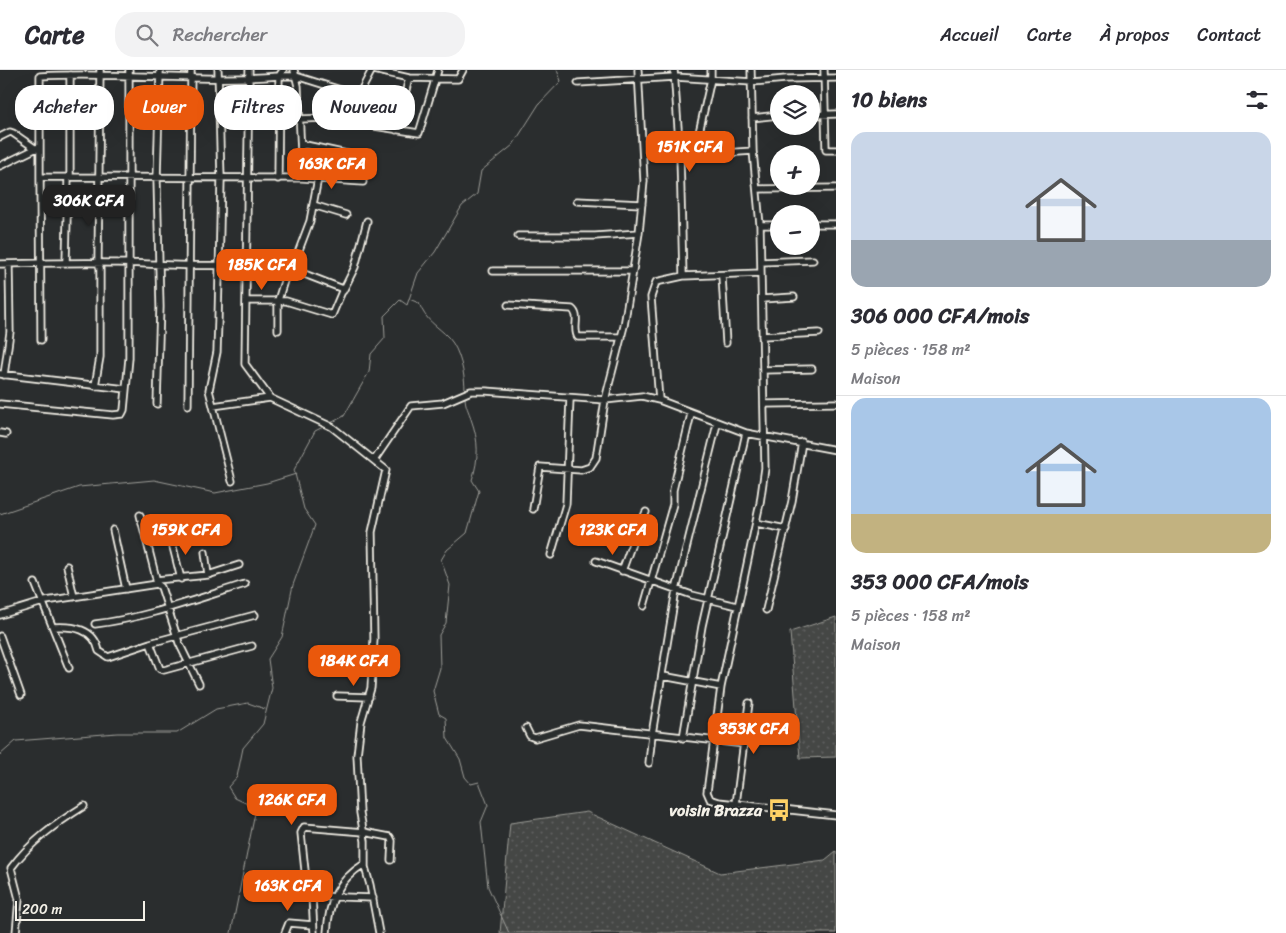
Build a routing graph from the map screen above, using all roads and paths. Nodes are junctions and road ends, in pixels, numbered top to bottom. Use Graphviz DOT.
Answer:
graph roads {
  1 [pos="160,70"];
  2 [pos="191,70"];
  3 [pos="218,70"];
  4 [pos="249,70"];
  5 [pos="373,70"];
  6 [pos="404,70"];
  7 [pos="438,70"];
  8 [pos="463,70"];
  9 [pos="638,70"];
  10 [pos="711,70"];
  11 [pos="751,70"];
  12 [pos="786,70"];
  13 [pos="824,70"];
  14 [pos="100,72"];
  15 [pos="40,73"];
  16 [pos="129,73"];
  17 [pos="281,73"];
  18 [pos="295,73"];
  19 [pos="674,73"];
  20 [pos="70,75"];
  21 [pos="191,77"];
  22 [pos="218,77"];
  23 [pos="248,77"];
  24 [pos="406,77"];
  25 [pos="160,78"];
  26 [pos="436,78"];
  27 [pos="824,78"];
  28 [pos="836,78"];
  29 [pos="637,79"];
  30 [pos="712,79"];
  31 [pos="786,79"];
  32 [pos="752,82"];
  33 [pos="578,83"];
  34 [pos="326,85"];
  35 [pos="366,85"];
  36 [pos="404,85"];
  37 [pos="820,114"];
  38 [pos="826,114"];
  39 [pos="836,114"];
  40 [pos="770,117"];
  41 [pos="752,118"];
  42 [pos="300,130"];
  43 [pos="396,130"];
  44 [pos="0,137"];
  45 [pos="698,137"];
  46 [pos="301,144"];
  47 [pos="37,148"];
  48 [pos="836,150"];
  49 [pos="753,151"];
  50 [pos="356,156"];
  51 [pos="680,156"];
  52 [pos="0,166"];
  53 [pos="40,177"];
  54 [pos="68,178"];
  55 [pos="188,178"];
  56 [pos="302,178"];
  57 [pos="318,178"];
  58 [pos="100,179"];
  59 [pos="130,179"];
  60 [pos="157,179"];
  61 [pos="221,179"];
  62 [pos="249,179"];
  63 [pos="278,179"];
  64 [pos="363,182"];
  65 [pos="836,188"];
  66 [pos="757,189"];
  67 [pos="578,201"];
  68 [pos="642,204"];
  69 [pos="313,205"];
  70 [pos="346,215"];
  71 [pos="367,221"];
  72 [pos="820,224"];
  73 [pos="836,224"];
  74 [pos="760,225"];
  75 [pos="770,225"];
  76 [pos="639,233"];
  77 [pos="518,236"];
  78 [pos="812,260"];
  79 [pos="66,262"];
  80 [pos="761,262"];
  81 [pos="40,263"];
  82 [pos="98,263"];
  83 [pos="129,263"];
  84 [pos="248,263"];
  85 [pos="0,264"];
  86 [pos="10,264"];
  87 [pos="159,264"];
  88 [pos="219,264"];
  89 [pos="188,265"];
  90 [pos="289,268"];
  91 [pos="493,271"];
  92 [pos="633,271"];
  93 [pos="761,273"];
  94 [pos="286,276"];
  95 [pos="683,276"];
  96 [pos="722,276"];
  97 [pos="344,291"];
  98 [pos="794,297"];
  99 [pos="762,299"];
  100 [pos="278,300"];
  101 [pos="247,301"];
  102 [pos="508,305"];
  103 [pos="278,330"];
  104 [pos="819,333"];
  105 [pos="762,336"];
  106 [pos="622,337"];
  107 [pos="41,340"];
  108 [pos="726,343"];
  109 [pos="812,369"];
  110 [pos="763,370"];
  111 [pos="2,374"];
  112 [pos="95,386"];
  113 [pos="126,389"];
  114 [pos="270,398"];
  115 [pos="570,398"];
  116 [pos="605,400"];
  117 [pos="659,400"];
  118 [pos="836,403"];
  119 [pos="0,404"];
  120 [pos="157,404"];
  121 [pos="764,404"];
  122 [pos="188,405"];
  123 [pos="213,406"];
  124 [pos="691,414"];
  125 [pos="717,424"];
  126 [pos="746,433"];
  127 [pos="766,437"];
  128 [pos="802,442"];
  129 [pos="836,450"];
  130 [pos="374,459"];
  131 [pos="568,470"];
  132 [pos="232,481"];
  133 [pos="533,509"];
  134 [pos="646,512"];
  135 [pos="140,515"];
  136 [pos="756,523"];
  137 [pos="113,530"];
  138 [pos="786,530"];
  139 [pos="172,539"];
  140 [pos="205,552"];
  141 [pos="552,556"];
  142 [pos="596,561"];
  143 [pos="239,565"];
  144 [pos="67,566"];
  145 [pos="622,570"];
  146 [pos="208,575"];
  147 [pos="181,579"];
  148 [pos="651,581"];
  149 [pos="157,582"];
  150 [pos="35,583"];
  151 [pos="245,584"];
  152 [pos="126,589"];
  153 [pos="676,590"];
  154 [pos="74,598"];
  155 [pos="708,599"];
  156 [pos="41,602"];
  157 [pos="644,606"];
  158 [pos="737,606"];
  159 [pos="167,608"];
  160 [pos="766,610"];
  161 [pos="255,615"];
  162 [pos="0,616"];
  163 [pos="95,624"];
  164 [pos="53,628"];
  165 [pos="0,636"];
  166 [pos="177,636"];
  167 [pos="150,642"];
  168 [pos="252,646"];
  169 [pos="189,664"];
  170 [pos="69,668"];
  171 [pos="663,676"];
  172 [pos="692,682"];
  173 [pos="198,684"];
  174 [pos="721,687"];
  175 [pos="21,695"];
  176 [pos="337,696"];
  177 [pos="369,697"];
  178 [pos="749,703"];
  179 [pos="526,728"];
  180 [pos="652,734"];
  181 [pos="683,738"];
  182 [pos="713,742"];
  183 [pos="744,744"];
  184 [pos="649,763"];
  185 [pos="736,804"];
  186 [pos="84,806"];
  187 [pos="836,815"];
  188 [pos="364,832"];
  189 [pos="390,860"];
  190 [pos="364,864"];
  191 [pos="312,896"];
  192 [pos="336,896"];
  193 [pos="373,898"];
  194 [pos="313,925"];
  195 [pos="16,933"];
  196 [pos="285,933"];
  197 [pos="314,933"];
  198 [pos="327,933"];
  199 [pos="379,933"];
  1 -- 25 [label="street"];
  2 -- 21 [label="street"];
  3 -- 22 [label="street"];
  4 -- 23 [label="street"];
  5 -- 24 [label="street"];
  5 -- 35 [label="street"];
  6 -- 24 [label="street"];
  7 -- 26 [label="street"];
  8 -- 26 [label="street"];
  9 -- 29 [label="street"];
  10 -- 30 [label="street"];
  11 -- 32 [label="street"];
  12 -- 31 [label="street"];
  13 -- 27 [label="street"];
  14 -- 16 [label="street"];
  14 -- 20 [label="street"];
  14 -- 58 [label="street"];
  15 -- 20 [label="street"];
  15 -- 47 [label="street"];
  16 -- 25 [label="street"];
  16 -- 59 [label="street"];
  17 -- 18 [label="street"];
  17 -- 23 [label="street"];
  17 -- 63 [label="street"];
  18 -- 34 [label="street"];
  19 -- 29 [label="street"];
  19 -- 30 [label="street"];
  19 -- 51 [label="street"];
  20 -- 54 [label="street"];
  21 -- 22 [label="street"];
  21 -- 25 [label="street"];
  21 -- 55 [label="street"];
  22 -- 23 [label="street"];
  22 -- 61 [label="street"];
  23 -- 62 [label="street"];
  24 -- 26 [label="street"];
  24 -- 36 [label="street"];
  25 -- 60 [label="street"];
  26 -- 43 [label="street"];
  27 -- 28 [label="street"];
  27 -- 31 [label="street"];
  27 -- 38 [label="street"];
  29 -- 33 [label="street"];
  29 -- 68 [label="street"];
  30 -- 32 [label="street"];
  30 -- 45 [label="street"];
  31 -- 32 [label="street"];
  32 -- 41 [label="street"];
  37 -- 38 [label="street"];
  38 -- 39 [label="street"];
  38 -- 48 [label="street"];
  40 -- 41 [label="street"];
  41 -- 49 [label="street"];
  42 -- 46 [label="street"];
  44 -- 47 [label="street"];
  46 -- 50 [label="street"];
  46 -- 56 [label="street"];
  47 -- 52 [label="street"];
  47 -- 53 [label="street"];
  49 -- 51 [label="street"];
  49 -- 66 [label="street"];
  51 -- 95 [label="street"];
  53 -- 54 [label="street"];
  53 -- 81 [label="street"];
  54 -- 58 [label="street"];
  54 -- 79 [label="street"];
  55 -- 60 [label="street"];
  55 -- 61 [label="street"];
  55 -- 89 [label="street"];
  56 -- 57 [label="street"];
  56 -- 63 [label="street"];
  57 -- 64 [label="street"];
  57 -- 69 [label="street"];
  58 -- 59 [label="street"];
  58 -- 82 [label="street"];
  59 -- 60 [label="street"];
  59 -- 83 [label="street"];
  60 -- 87 [label="street"];
  61 -- 62 [label="street"];
  61 -- 88 [label="street"];
  62 -- 63 [label="street"];
  62 -- 84 [label="street"];
  65 -- 66 [label="street"];
  66 -- 74 [label="street"];
  67 -- 68 [label="street"];
  68 -- 76 [label="street"];
  69 -- 70 [label="street"];
  69 -- 90 [label="street"];
  71 -- 97 [label="street"];
  72 -- 73 [label="street"];
  74 -- 75 [label="street"];
  74 -- 80 [label="street"];
  76 -- 77 [label="street"];
  76 -- 92 [label="street"];
  78 -- 80 [label="street"];
  79 -- 81 [label="street"];
  79 -- 82 [label="street"];
  80 -- 93 [label="street"];
  81 -- 86 [label="street"];
  81 -- 107 [label="street"];
  82 -- 83 [label="street"];
  82 -- 112 [label="street"];
  83 -- 87 [label="street"];
  83 -- 113 [label="street"];
  84 -- 88 [label="street"];
  84 -- 94 [label="street"];
  84 -- 101 [label="street"];
  85 -- 86 [label="street"];
  86 -- 111 [label="street"];
  87 -- 89 [label="street"];
  87 -- 120 [label="street"];
  88 -- 89 [label="street"];
  88 -- 123 [label="street"];
  89 -- 122 [label="street"];
  90 -- 94 [label="street"];
  90 -- 97 [label="street"];
  91 -- 92 [label="street"];
  92 -- 106 [label="street"];
  93 -- 96 [label="street"];
  93 -- 99 [label="street"];
  94 -- 100 [label="street"];
  95 -- 96 [label="street"];
  95 -- 117 [label="street"];
  96 -- 108 [label="street"];
  97 -- 100 [label="street"];
  98 -- 99 [label="street"];
  99 -- 105 [label="street"];
  100 -- 101 [label="street"];
  100 -- 103 [label="street"];
  101 -- 114 [label="street"];
  102 -- 106 [label="street"];
  104 -- 105 [label="street"];
  105 -- 110 [label="street"];
  106 -- 116 [label="street"];
  109 -- 110 [label="street"];
  110 -- 121 [label="street"];
  111 -- 112 [label="street"];
  112 -- 113 [label="street"];
  113 -- 119 [label="street"];
  114 -- 123 [label="street"];
  114 -- 130 [label="street"];
  115 -- 116 [label="street"];
  115 -- 130 [label="street"];
  115 -- 131 [label="street"];
  116 -- 117 [label="street"];
  116 -- 131 [label="street"];
  117 -- 124 [label="street"];
  118 -- 121 [label="street"];
  121 -- 127 [label="street"];
  123 -- 132 [label="street"];
  124 -- 125 [label="street"];
  124 -- 148 [label="street"];
  125 -- 126 [label="street"];
  125 -- 153 [label="street"];
  126 -- 127 [label="street"];
  126 -- 155 [label="street"];
  127 -- 128 [label="street"];
  127 -- 136 [label="street"];
  128 -- 129 [label="street"];
  128 -- 138 [label="street"];
  130 -- 177 [label="street"];
  131 -- 133 [label="street"];
  131 -- 141 [label="street"];
  134 -- 145 [label="street"];
  135 -- 149 [label="street"];
  136 -- 138 [label="street"];
  136 -- 158 [label="street"];
  137 -- 152 [label="street"];
  138 -- 160 [label="street"];
  139 -- 147 [label="street"];
  140 -- 146 [label="street"];
  142 -- 145 [label="street"];
  143 -- 146 [label="street"];
  144 -- 154 [label="street"];
  145 -- 148 [label="street"];
  146 -- 147 [label="street"];
  147 -- 149 [label="street"];
  148 -- 153 [label="street"];
  148 -- 157 [label="street"];
  149 -- 152 [label="street"];
  149 -- 159 [label="street"];
  150 -- 156 [label="street"];
  151 -- 159 [label="street"];
  152 -- 154 [label="street"];
  153 -- 155 [label="street"];
  153 -- 171 [label="street"];
  154 -- 156 [label="street"];
  155 -- 158 [label="street"];
  155 -- 172 [label="street"];
  156 -- 162 [label="street"];
  156 -- 164 [label="street"];
  158 -- 174 [label="street"];
  159 -- 163 [label="street"];
  159 -- 166 [label="street"];
  161 -- 166 [label="street"];
  164 -- 167 [label="street"];
  164 -- 170 [label="street"];
  165 -- 175 [label="street"];
  166 -- 167 [label="street"];
  166 -- 169 [label="street"];
  167 -- 169 [label="street"];
  168 -- 169 [label="street"];
  169 -- 173 [label="street"];
  171 -- 172 [label="street"];
  171 -- 180 [label="street"];
  172 -- 174 [label="street"];
  172 -- 181 [label="street"];
  174 -- 182 [label="street"];
  176 -- 177 [label="street"];
  177 -- 188 [label="street"];
  178 -- 183 [label="street"];
  179 -- 180 [label="street"];
  180 -- 181 [label="street"];
  180 -- 184 [label="street"];
  181 -- 182 [label="street"];
  182 -- 183 [label="street"];
  182 -- 185 [label="street"];
  183 -- 185 [label="street"];
  185 -- 187 [label="street"];
  186 -- 195 [label="street"];
  188 -- 189 [label="street"];
  188 -- 190 [label="street"];
  188 -- 191 [label="street"];
  190 -- 192 [label="street"];
  190 -- 193 [label="street"];
  191 -- 192 [label="street"];
  191 -- 194 [label="street"];
  192 -- 193 [label="street"];
  192 -- 198 [label="street"];
  193 -- 199 [label="street"];
  194 -- 196 [label="street"];
  194 -- 197 [label="street"];
}
